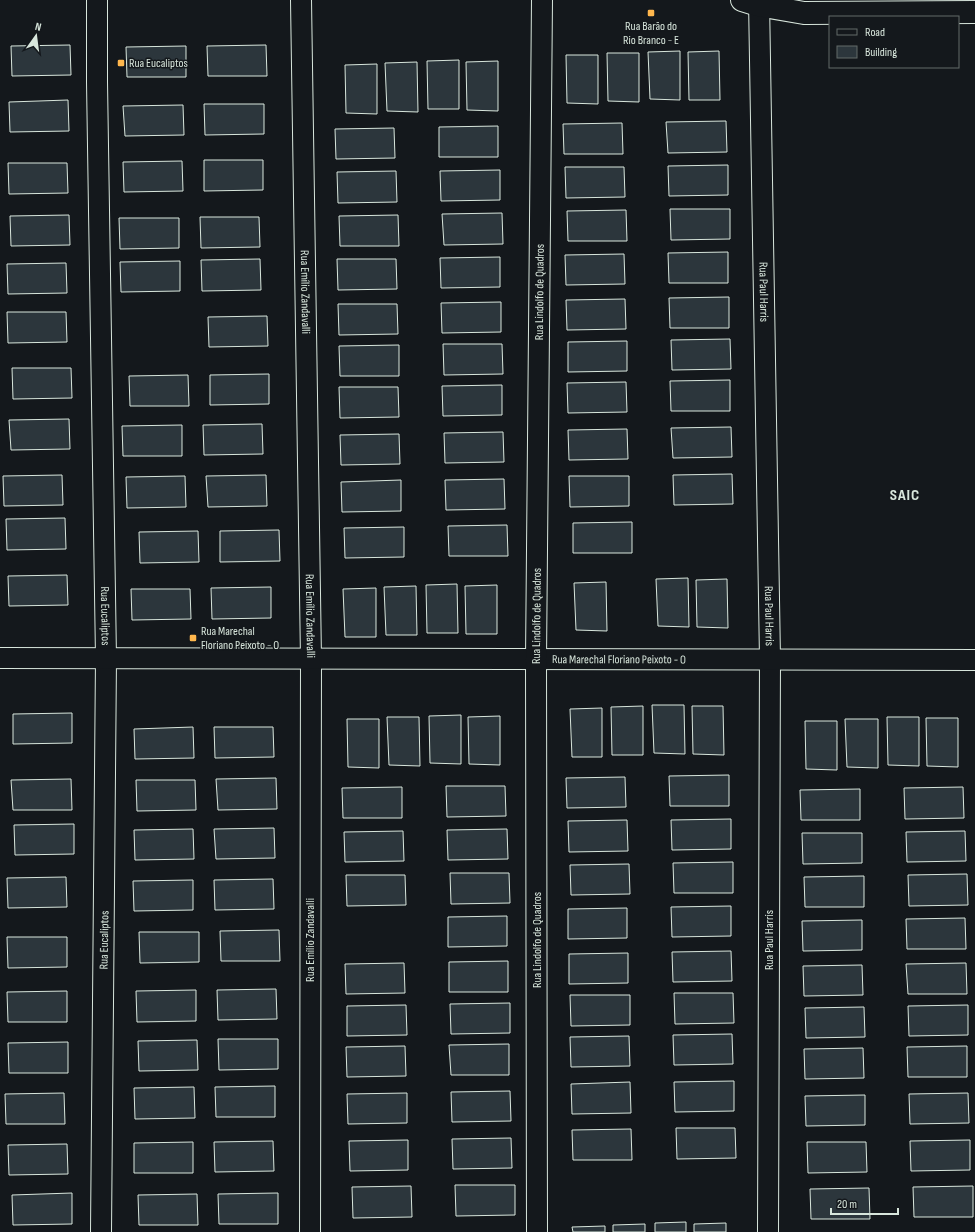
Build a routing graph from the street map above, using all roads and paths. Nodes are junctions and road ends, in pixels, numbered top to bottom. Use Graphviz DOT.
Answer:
graph roads {
  1 [pos="97,0"];
  2 [pos="301,0"];
  3 [pos="542,0"];
  4 [pos="753,2"];
  5 [pos="975,12"];
  6 [pos="0,658"];
  7 [pos="106,658"];
  8 [pos="311,659"];
  9 [pos="770,659"];
  10 [pos="536,660"];
  11 [pos="975,660"];
  12 [pos="101,1232"];
  13 [pos="310,1232"];
  14 [pos="537,1232"];
  15 [pos="768,1232"];
  1 -- 7 [label="street, Rua Eucaliptos"];
  2 -- 8 [label="street, Rua Emílio Zandavalli"];
  3 -- 10 [label="street, Rua Lindolfo de Quadros"];
  4 -- 5 [label="street"];
  4 -- 9 [label="street, Rua Paul Harris"];
  6 -- 7 [label="street, Rua Marechal Floriano Peixoto - O"];
  7 -- 8 [label="street, Rua Marechal Floriano Peixoto - O"];
  7 -- 12 [label="street, Rua Eucaliptos"];
  8 -- 10 [label="street, Rua Marechal Floriano Peixoto - O"];
  8 -- 13 [label="street, Rua Emílio Zandavalli"];
  9 -- 10 [label="street, Rua Marechal Floriano Peixoto - O"];
  9 -- 11 [label="street, Rua Marechal Floriano Peixoto - O"];
  9 -- 15 [label="street, Rua Paul Harris"];
  10 -- 14 [label="street, Rua Lindolfo de Quadros"];
}
